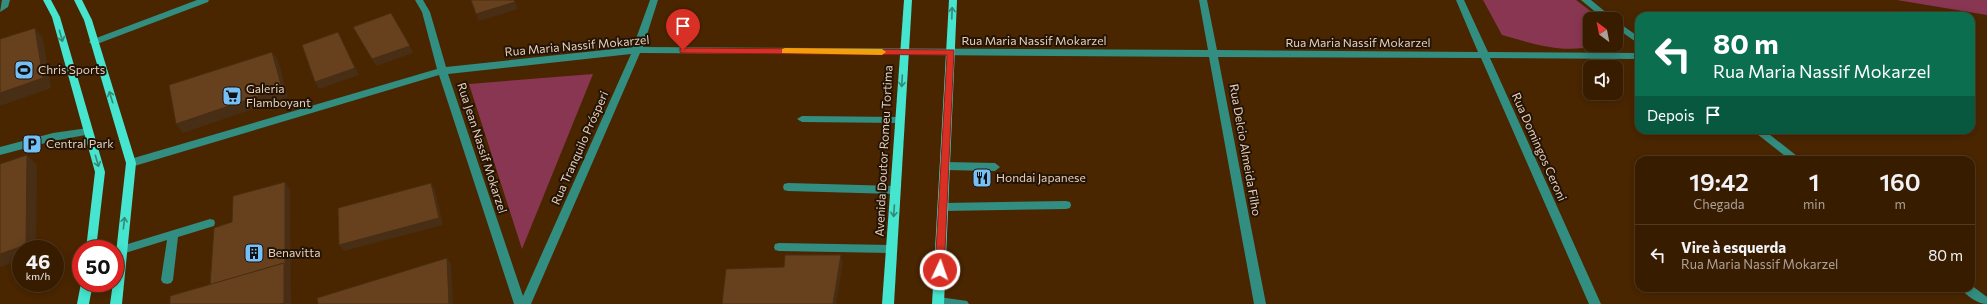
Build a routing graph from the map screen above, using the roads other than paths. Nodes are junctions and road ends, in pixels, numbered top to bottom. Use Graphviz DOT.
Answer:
graph roads {
  1 [pos="6,0"];
  2 [pos="47,0"];
  3 [pos="78,0"];
  4 [pos="205,0"];
  5 [pos="419,0"];
  6 [pos="654,0"];
  7 [pos="908,0"];
  8 [pos="953,0"];
  9 [pos="1203,0"];
  10 [pos="1460,0"];
  11 [pos="1585,0"];
  12 [pos="0,9"];
  13 [pos="1601,12"];
  14 [pos="1623,29"];
  15 [pos="1635,38"];
  16 [pos="94,42"];
  17 [pos="637,50"];
  18 [pos="903,52"];
  19 [pos="951,52"];
  20 [pos="1214,54"];
  21 [pos="1484,55"];
  22 [pos="1635,56"];
  23 [pos="442,71"];
  24 [pos="802,119"];
  25 [pos="899,120"];
  26 [pos="88,132"];
  27 [pos="1762,134"];
  28 [pos="0,151"];
  29 [pos="1792,156"];
  30 [pos="131,163"];
  31 [pos="945,166"];
  32 [pos="995,167"];
  33 [pos="788,187"];
  34 [pos="895,190"];
  35 [pos="1066,205"];
  36 [pos="943,207"];
  37 [pos="210,223"];
  38 [pos="174,234"];
  39 [pos="92,240"];
  40 [pos="123,240"];
  41 [pos="779,247"];
  42 [pos="891,248"];
  43 [pos="124,249"];
  44 [pos="168,280"];
  45 [pos="85,292"];
  46 [pos="117,292"];
  47 [pos="1972,292"];
  48 [pos="938,303"];
  49 [pos="1987,303"];
  50 [pos="83,304"];
  51 [pos="116,304"];
  52 [pos="520,304"];
  53 [pos="525,304"];
  54 [pos="888,304"];
  55 [pos="963,304"];
  56 [pos="1260,304"];
  57 [pos="1595,304"];
  1 -- 12 [label="street"];
  2 -- 26 [label="main road, one-way"];
  3 -- 16 [label="main road"];
  4 -- 16 [label="street"];
  5 -- 23 [label="street, Rua Jean Nassif Mokarzel"];
  6 -- 17 [label="street, Rua Tranquilo Prósperi"];
  7 -- 18 [label="main road, Avenida Doutor Romeu Tortima"];
  19 -- 8 [label="main road, one-way"];
  9 -- 20 [label="street, Rua Delcio Almeida Filho"];
  10 -- 21 [label="street, Rua Domingos Ceroni"];
  11 -- 13 [label="street"];
  14 -- 15 [label="street"];
  30 -- 16 [label="main road, one-way"];
  17 -- 18 [label="street, Rua Maria Nassif Mokarzel"];
  17 -- 23 [label="street, Rua Maria Nassif Mokarzel"];
  17 -- 53 [label="street, Rua Tranquilo Prósperi"];
  18 -- 19 [label="street, Rua Maria Nassif Mokarzel"];
  18 -- 25 [label="main road, Avenida Doutor Romeu Tortima, one-way"];
  19 -- 20 [label="street, Rua Maria Nassif Mokarzel"];
  19 -- 31 [label="main road"];
  20 -- 21 [label="street, Rua Maria Nassif Mokarzel"];
  20 -- 56 [label="street, Rua Delcio Almeida Filho"];
  21 -- 22 [label="street, Rua Maria Nassif Mokarzel"];
  21 -- 57 [label="street, Rua Domingos Ceroni"];
  23 -- 30 [label="street, Rua Maria Nassif Mokarzel"];
  23 -- 52 [label="street, Rua Jean Nassif Mokarzel"];
  24 -- 25 [label="street"];
  25 -- 34 [label="main road, Avenida Doutor Romeu Tortima"];
  26 -- 28 [label="street"];
  26 -- 39 [label="main road, one-way"];
  27 -- 29 [label="street"];
  40 -- 30 [label="main road, one-way"];
  31 -- 32 [label="street"];
  31 -- 36 [label="main road"];
  33 -- 34 [label="street"];
  34 -- 42 [label="main road, Avenida Doutor Romeu Tortima, one-way"];
  35 -- 36 [label="street"];
  36 -- 48 [label="main road"];
  37 -- 38 [label="street"];
  38 -- 43 [label="street"];
  38 -- 44 [label="street"];
  41 -- 42 [label="street"];
  42 -- 54 [label="main road, Avenida Doutor Romeu Tortima"];
  45 -- 50 [label="main road"];
  46 -- 51 [label="main road"];
  47 -- 49 [label="street"];
  48 -- 55 [label="street"];
}
